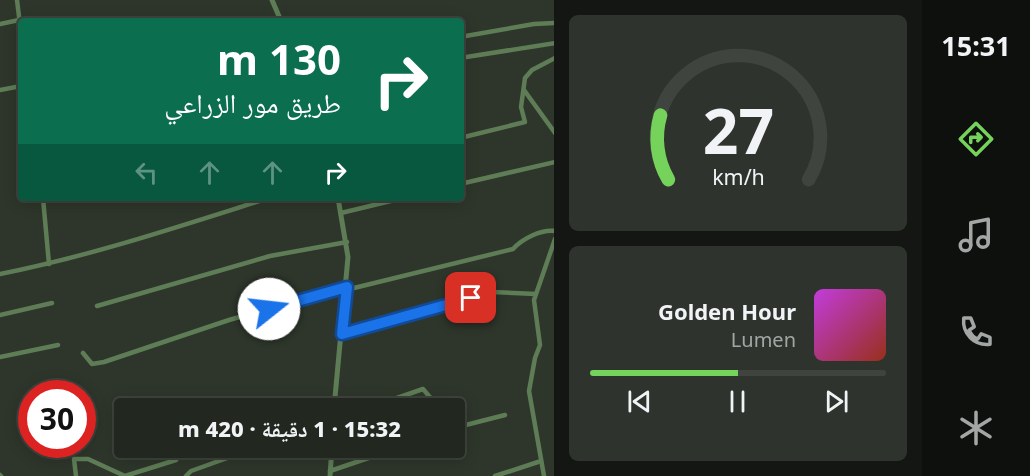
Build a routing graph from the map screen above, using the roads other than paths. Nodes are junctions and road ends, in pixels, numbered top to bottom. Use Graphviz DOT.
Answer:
graph roads {
  1 [pos="17,0"];
  2 [pos="272,0"];
  3 [pos="19,18"];
  4 [pos="280,18"];
  5 [pos="18,20"];
  6 [pos="554,23"];
  7 [pos="0,24"];
  8 [pos="464,35"];
  9 [pos="554,43"];
  10 [pos="464,57"];
  11 [pos="554,59"];
  12 [pos="18,87"];
  13 [pos="0,90"];
  14 [pos="524,90"];
  15 [pos="554,132"];
  16 [pos="464,137"];
  17 [pos="554,162"];
  18 [pos="464,183"];
  19 [pos="43,201"];
  20 [pos="258,201"];
  21 [pos="339,201"];
  22 [pos="391,201"];
  23 [pos="342,213"];
  24 [pos="554,231"];
  25 [pos="347,242"];
  26 [pos="554,246"];
  27 [pos="49,264"];
  28 [pos="0,274"];
  29 [pos="347,287"];
  30 [pos="536,294"];
  31 [pos="52,303"];
  32 [pos="97,306"];
  33 [pos="0,315"];
  34 [pos="342,334"];
  35 [pos="58,345"];
  36 [pos="83,354"];
  37 [pos="0,357"];
  38 [pos="335,398"];
  39 [pos="397,398"];
  40 [pos="431,398"];
  41 [pos="505,415"];
  42 [pos="465,425"];
  43 [pos="227,458"];
  44 [pos="331,458"];
  45 [pos="371,458"];
  46 [pos="176,460"];
  47 [pos="541,461"];
  48 [pos="330,473"];
  49 [pos="76,476"];
  50 [pos="130,476"];
  51 [pos="186,476"];
  52 [pos="495,476"];
  53 [pos="544,476"];
  1 -- 3 [label="street"];
  2 -- 4 [label="street"];
  5 -- 7 [label="street"];
  6 -- 8 [label="street"];
  9 -- 10 [label="street"];
  11 -- 14 [label="street"];
  12 -- 13 [label="street"];
  14 -- 15 [label="street"];
  14 -- 16 [label="street"];
  17 -- 18 [label="street"];
  19 -- 27 [label="street"];
  20 -- 27 [label="street"];
  21 -- 23 [label="street"];
  22 -- 23 [label="street"];
  23 -- 25 [label="street"];
  24 -- 29 [label="street"];
  25 -- 29 [label="street"];
  25 -- 32 [label="street"];
  26 -- 30 [label="street"];
  27 -- 28 [label="street"];
  29 -- 34 [label="street"];
  29 -- 36 [label="street"];
  30 -- 34 [label="street"];
  30 -- 47 [label="street"];
  31 -- 33 [label="street"];
  34 -- 38 [label="street"];
  35 -- 37 [label="street"];
  39 -- 40 [label="street"];
  41 -- 42 [label="street"];
  43 -- 51 [label="street"];
  44 -- 48 [label="street"];
  45 -- 48 [label="street"];
  46 -- 50 [label="street"];
  47 -- 52 [label="street"];
  47 -- 53 [label="street"];
  49 -- 50 [label="street"];
}
